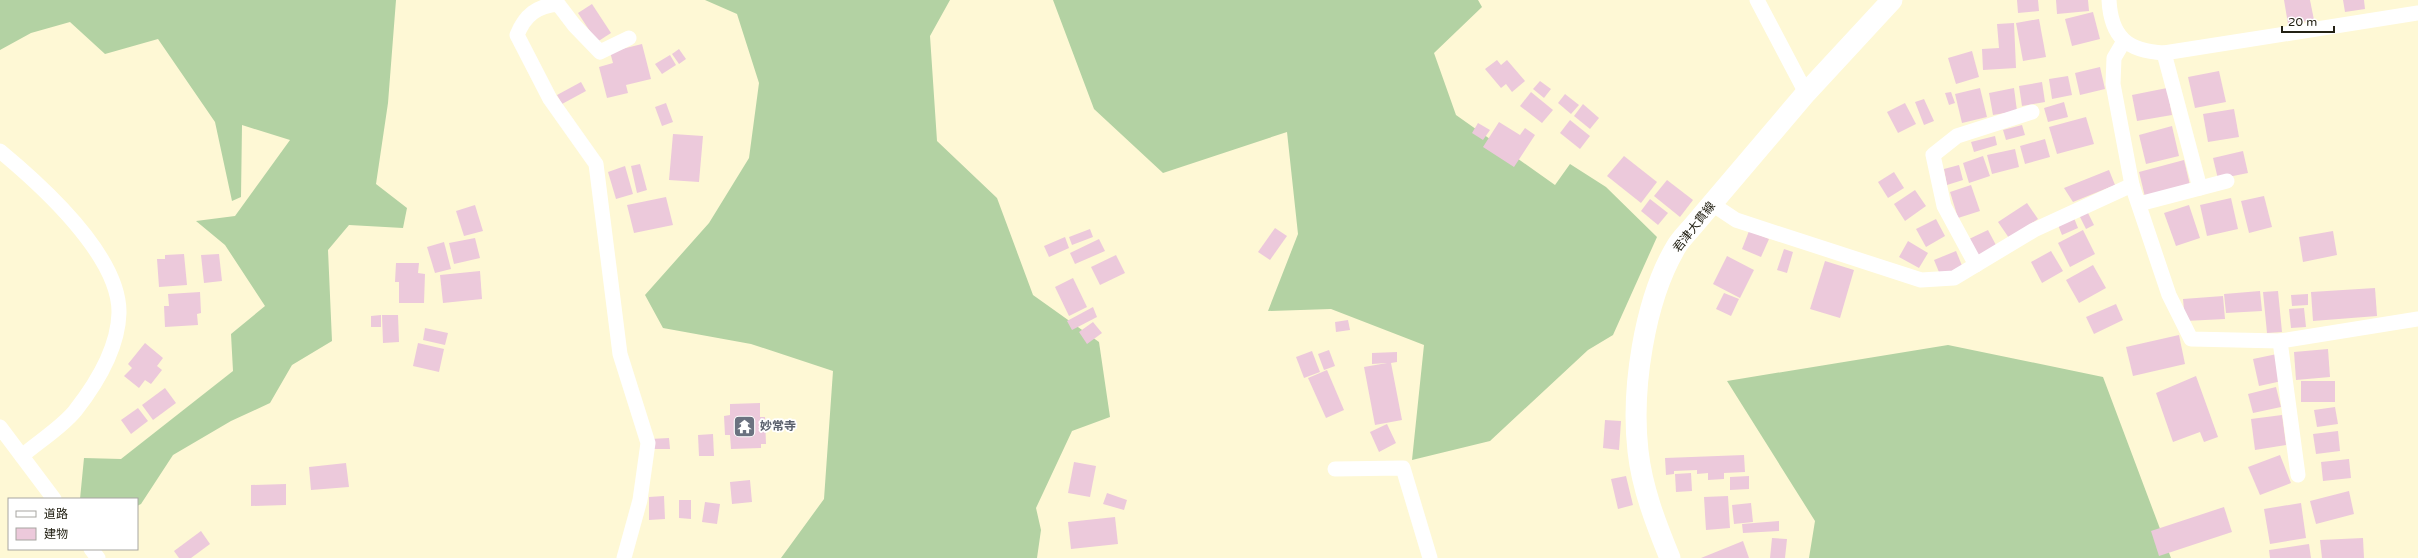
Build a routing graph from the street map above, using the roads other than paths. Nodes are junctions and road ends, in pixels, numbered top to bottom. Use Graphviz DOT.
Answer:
graph roads {
  1 [pos="1757,0"];
  2 [pos="1892,0"];
  3 [pos="2109,0"];
  4 [pos="2418,13"];
  5 [pos="629,38"];
  6 [pos="2124,41"];
  7 [pos="2164,53"];
  8 [pos="1806,93"];
  9 [pos="2032,112"];
  10 [pos="0,151"];
  11 [pos="2227,182"];
  12 [pos="2132,185"];
  13 [pos="2200,188"];
  14 [pos="1712,204"];
  15 [pos="2139,204"];
  16 [pos="1976,265"];
  17 [pos="2418,319"];
  18 [pos="2280,341"];
  19 [pos="0,427"];
  20 [pos="22,456"];
  21 [pos="1335,469"];
  22 [pos="2298,475"];
  23 [pos="53,498"];
  24 [pos="92,550"];
  25 [pos="98,558"];
  26 [pos="624,558"];
  27 [pos="1430,558"];
  28 [pos="1670,558"];
  1 -- 8 [label="street"];
  2 -- 8 [label="main road, 君津大貫線"];
  3 -- 6 [label="street"];
  4 -- 7 [label="street"];
  5 -- 26 [label="street"];
  6 -- 7 [label="street"];
  6 -- 12 [label="street"];
  7 -- 13 [label="street"];
  8 -- 14 [label="main road, 君津大貫線"];
  9 -- 16 [label="street"];
  10 -- 20 [label="street"];
  11 -- 13 [label="street"];
  12 -- 15 [label="street"];
  12 -- 16 [label="street"];
  13 -- 15 [label="street"];
  14 -- 16 [label="street"];
  14 -- 28 [label="main road, 君津大貫線"];
  15 -- 18 [label="street"];
  17 -- 18 [label="street"];
  18 -- 22 [label="street"];
  19 -- 20 [label="street"];
  20 -- 23 [label="street"];
  21 -- 27 [label="street"];
  24 -- 25 [label="street"];
}
